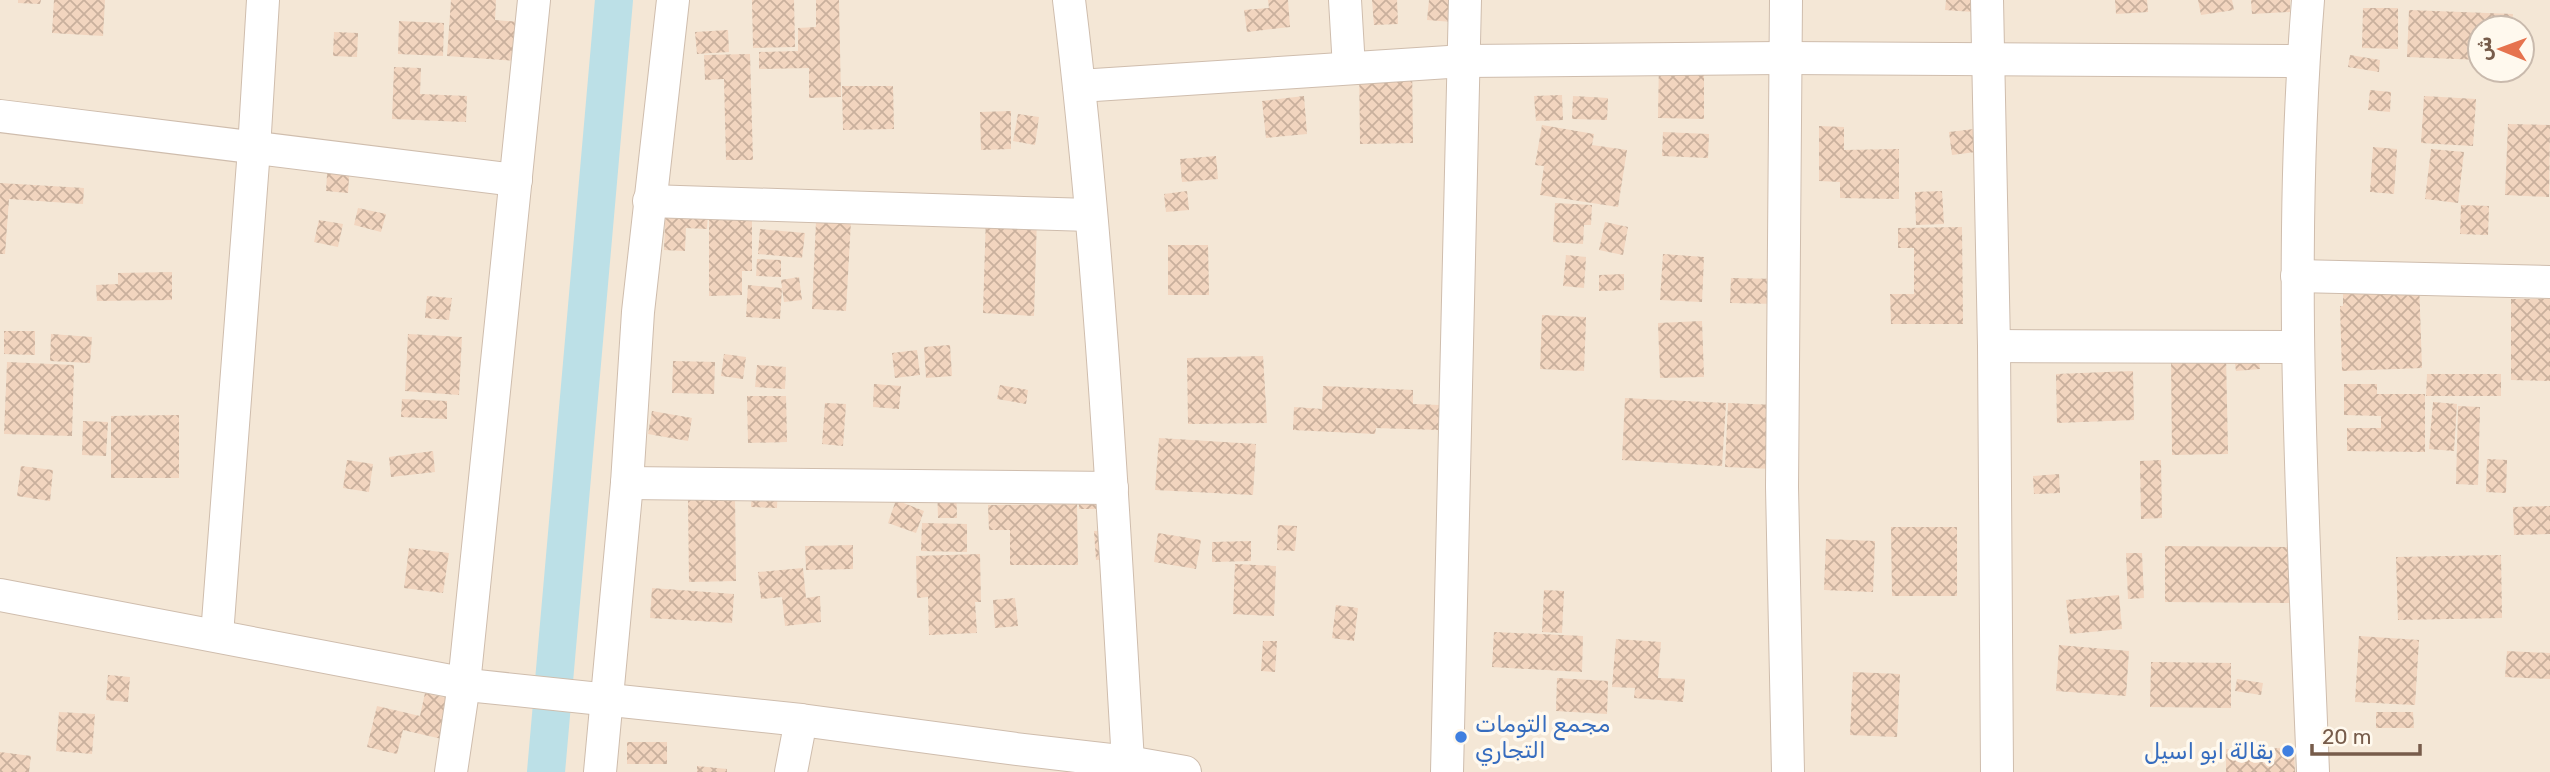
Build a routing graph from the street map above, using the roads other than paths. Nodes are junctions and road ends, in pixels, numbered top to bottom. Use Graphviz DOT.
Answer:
graph roads {
  1 [pos="263,0"];
  2 [pos="534,0"];
  3 [pos="673,0"];
  4 [pos="1069,0"];
  5 [pos="1345,0"];
  6 [pos="1465,0"];
  7 [pos="1786,0"];
  8 [pos="1987,0"];
  9 [pos="2308,0"];
  10 [pos="1786,58"];
  11 [pos="1464,61"];
  12 [pos="1988,61"];
  13 [pos="2303,61"];
  14 [pos="1349,68"];
  15 [pos="1079,86"];
  16 [pos="0,116"];
  17 [pos="254,149"];
  18 [pos="516,180"];
  19 [pos="649,201"];
  20 [pos="1090,215"];
  21 [pos="2297,276"];
  22 [pos="2550,282"];
  23 [pos="1994,346"];
  24 [pos="2296,347"];
  25 [pos="626,483"];
  26 [pos="1112,488"];
  27 [pos="0,595"];
  28 [pos="217,635"];
  29 [pos="470,685"];
  30 [pos="599,698"];
  31 [pos="801,720"];
  32 [pos="1014,761"];
  33 [pos="1128,762"];
  34 [pos="451,772"];
  35 [pos="600,772"];
  36 [pos="791,772"];
  37 [pos="1185,772"];
  38 [pos="1447,772"];
  39 [pos="1788,772"];
  40 [pos="1997,772"];
  41 [pos="2313,772"];
  1 -- 17 [label="street"];
  2 -- 18 [label="street"];
  3 -- 19 [label="street"];
  4 -- 15 [label="street"];
  5 -- 14 [label="street"];
  6 -- 11 [label="street"];
  7 -- 10 [label="street"];
  8 -- 12 [label="street"];
  9 -- 13 [label="street"];
  10 -- 11 [label="street"];
  10 -- 12 [label="street"];
  10 -- 39 [label="street"];
  11 -- 14 [label="street"];
  11 -- 38 [label="street"];
  12 -- 13 [label="street"];
  12 -- 23 [label="street"];
  13 -- 21 [label="street"];
  14 -- 15 [label="street"];
  15 -- 20 [label="street"];
  16 -- 17 [label="street"];
  17 -- 18 [label="street"];
  17 -- 28 [label="street"];
  18 -- 29 [label="street"];
  19 -- 20 [label="street"];
  19 -- 25 [label="street"];
  20 -- 26 [label="street"];
  21 -- 22 [label="street"];
  21 -- 24 [label="street"];
  23 -- 24 [label="street"];
  23 -- 40 [label="street"];
  24 -- 41 [label="street"];
  25 -- 26 [label="street"];
  25 -- 30 [label="street"];
  26 -- 33 [label="street"];
  27 -- 28 [label="street"];
  28 -- 29 [label="street"];
  29 -- 30 [label="street"];
  29 -- 34 [label="street"];
  30 -- 31 [label="street"];
  30 -- 35 [label="street"];
  31 -- 32 [label="street"];
  31 -- 36 [label="street"];
  32 -- 33 [label="street"];
  33 -- 37 [label="street"];
}
